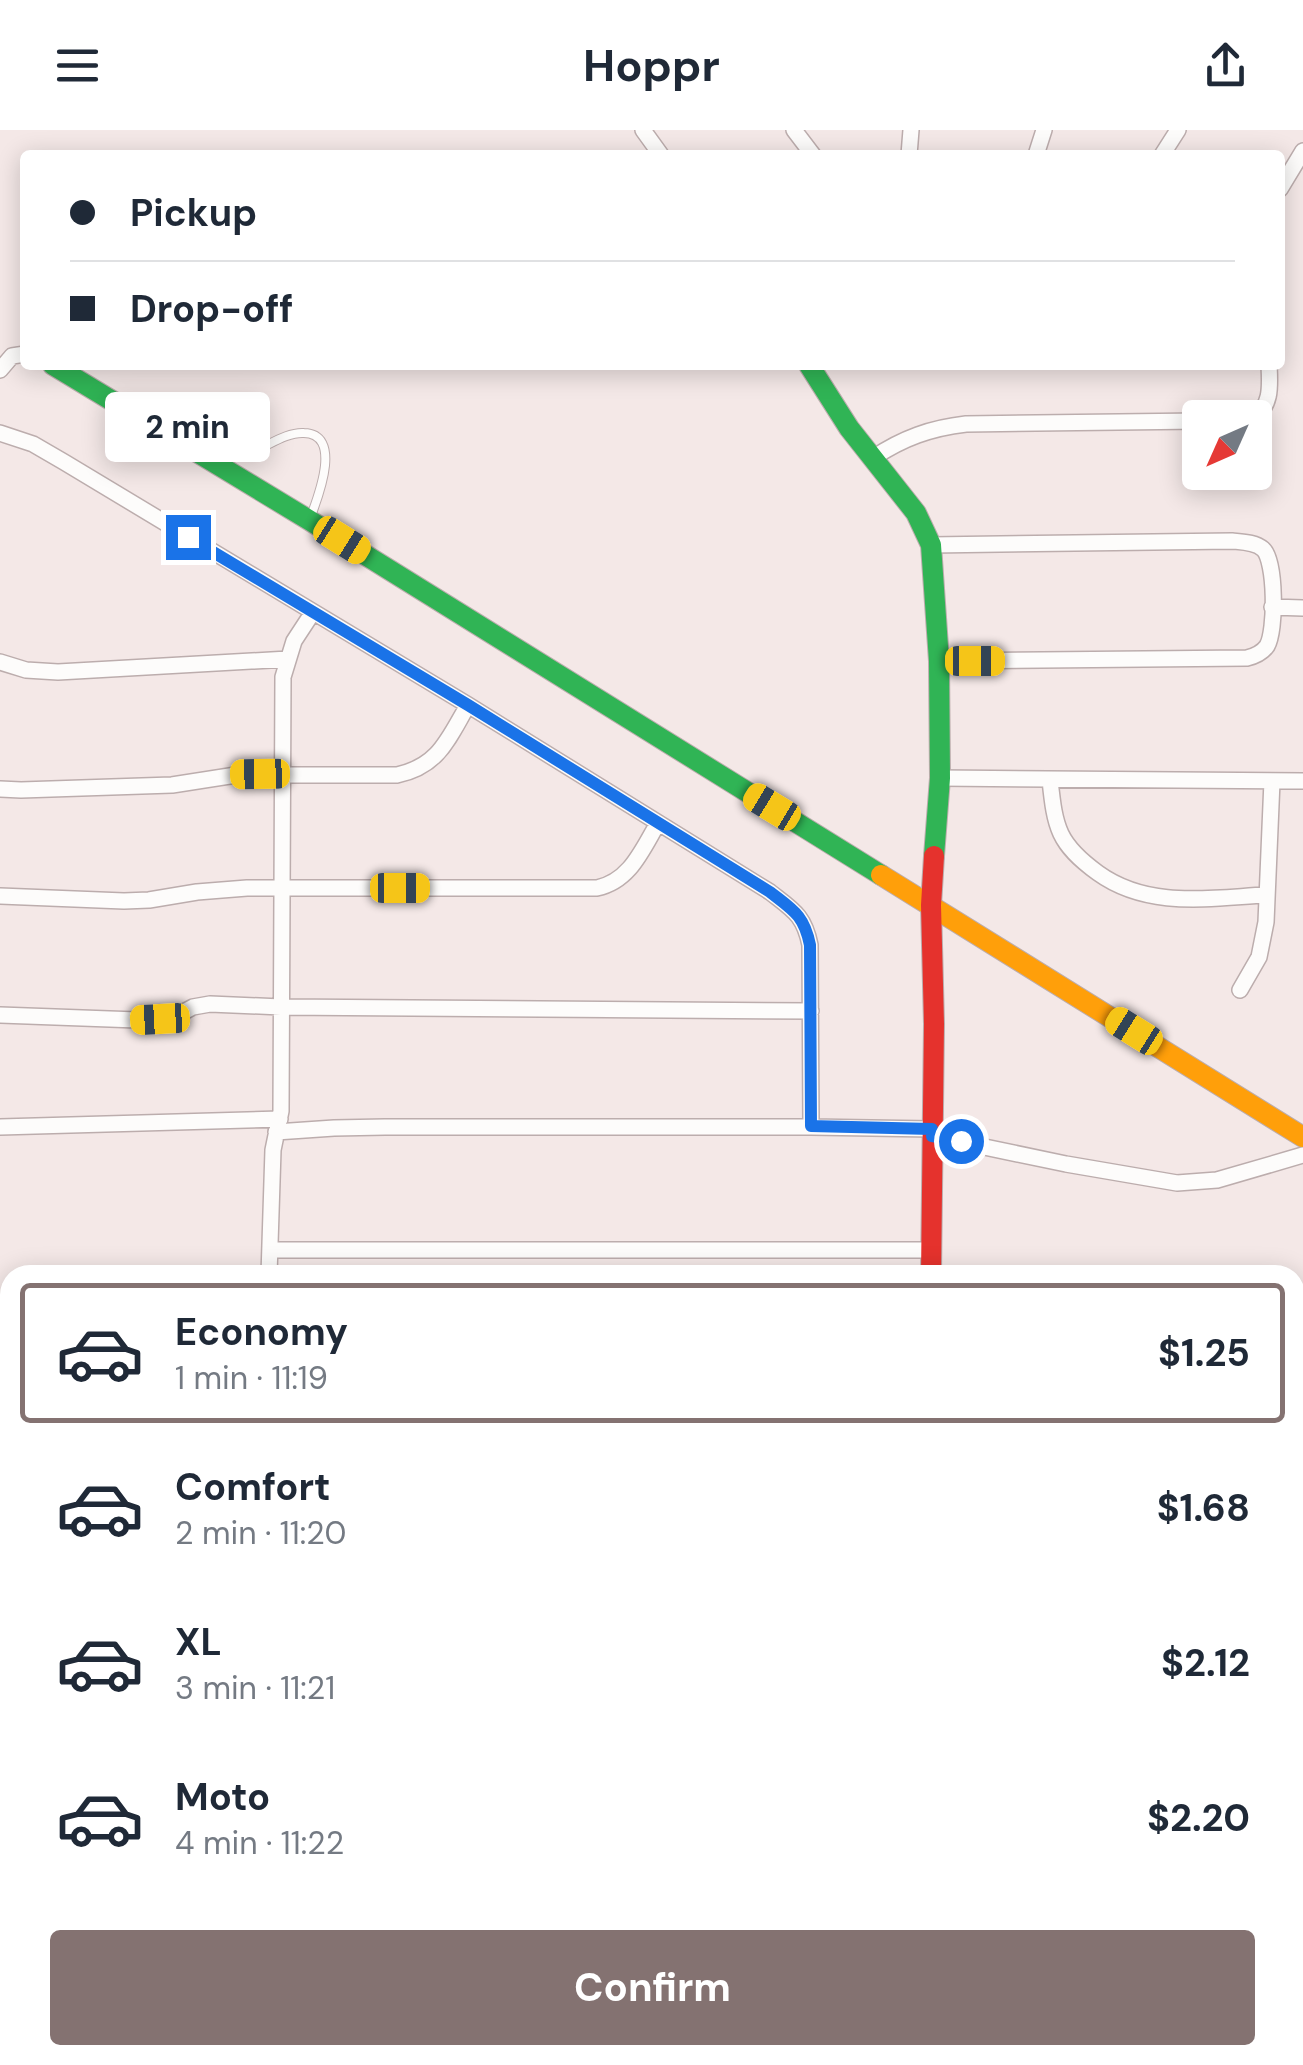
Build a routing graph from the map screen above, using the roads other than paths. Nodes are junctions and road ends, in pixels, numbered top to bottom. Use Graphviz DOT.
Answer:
graph roads {
  1 [pos="794,130"];
  2 [pos="809,150"];
  3 [pos="1303,151"];
  4 [pos="1285,181"];
  5 [pos="20,355"];
  6 [pos="0,370"];
  7 [pos="62,370"];
  8 [pos="812,370"];
  9 [pos="1269,370"];
  10 [pos="1267,400"];
  11 [pos="1182,421"];
  12 [pos="0,433"];
  13 [pos="259,449"];
  14 [pos="873,458"];
  15 [pos="309,520"];
  16 [pos="931,544"];
  17 [pos="1272,607"];
  18 [pos="1303,608"];
  19 [pos="313,612"];
  20 [pos="288,659"];
  21 [pos="938,661"];
  22 [pos="0,662"];
  23 [pos="468,705"];
  24 [pos="284,774"];
  25 [pos="940,778"];
  26 [pos="1050,780"];
  27 [pos="1272,781"];
  28 [pos="1303,781"];
  29 [pos="0,789"];
  30 [pos="658,823"];
  31 [pos="281,889"];
  32 [pos="1266,895"];
  33 [pos="0,896"];
  34 [pos="931,904"];
  35 [pos="1240,990"];
  36 [pos="280,1006"];
  37 [pos="811,1011"];
  38 [pos="0,1016"];
  39 [pos="278,1126"];
  40 [pos="811,1126"];
  41 [pos="0,1127"];
  42 [pos="932,1132"];
  43 [pos="1303,1137"];
  44 [pos="1303,1154"];
  45 [pos="270,1250"];
  46 [pos="930,1250"];
  47 [pos="270,1265"];
  48 [pos="931,1265"];
  1 -- 2 [label="street"];
  3 -- 4 [label="street"];
  5 -- 6 [label="street"];
  7 -- 15 [label="street"];
  8 -- 14 [label="street"];
  9 -- 10 [label="street"];
  11 -- 14 [label="street"];
  12 -- 19 [label="street"];
  13 -- 15 [label="lane"];
  14 -- 16 [label="street"];
  15 -- 34 [label="street"];
  16 -- 17 [label="street"];
  16 -- 21 [label="street"];
  17 -- 18 [label="street"];
  17 -- 21 [label="street"];
  19 -- 20 [label="street"];
  19 -- 23 [label="street"];
  20 -- 22 [label="street"];
  20 -- 24 [label="street"];
  21 -- 25 [label="street"];
  23 -- 24 [label="street"];
  23 -- 30 [label="street"];
  24 -- 29 [label="street"];
  24 -- 31 [label="street"];
  25 -- 26 [label="street"];
  25 -- 34 [label="street"];
  26 -- 27 [label="street"];
  26 -- 32 [label="street"];
  27 -- 28 [label="street"];
  27 -- 32 [label="street"];
  30 -- 31 [label="street"];
  30 -- 37 [label="street"];
  31 -- 33 [label="street"];
  31 -- 36 [label="street"];
  32 -- 35 [label="street"];
  34 -- 42 [label="street"];
  34 -- 43 [label="street"];
  36 -- 37 [label="street"];
  36 -- 38 [label="street"];
  36 -- 39 [label="street"];
  37 -- 40 [label="street"];
  39 -- 40 [label="street"];
  39 -- 41 [label="street"];
  39 -- 45 [label="street"];
  40 -- 42 [label="street"];
  42 -- 44 [label="street"];
  42 -- 46 [label="street"];
  45 -- 46 [label="street"];
  45 -- 47 [label="street"];
  46 -- 48 [label="street"];
}
